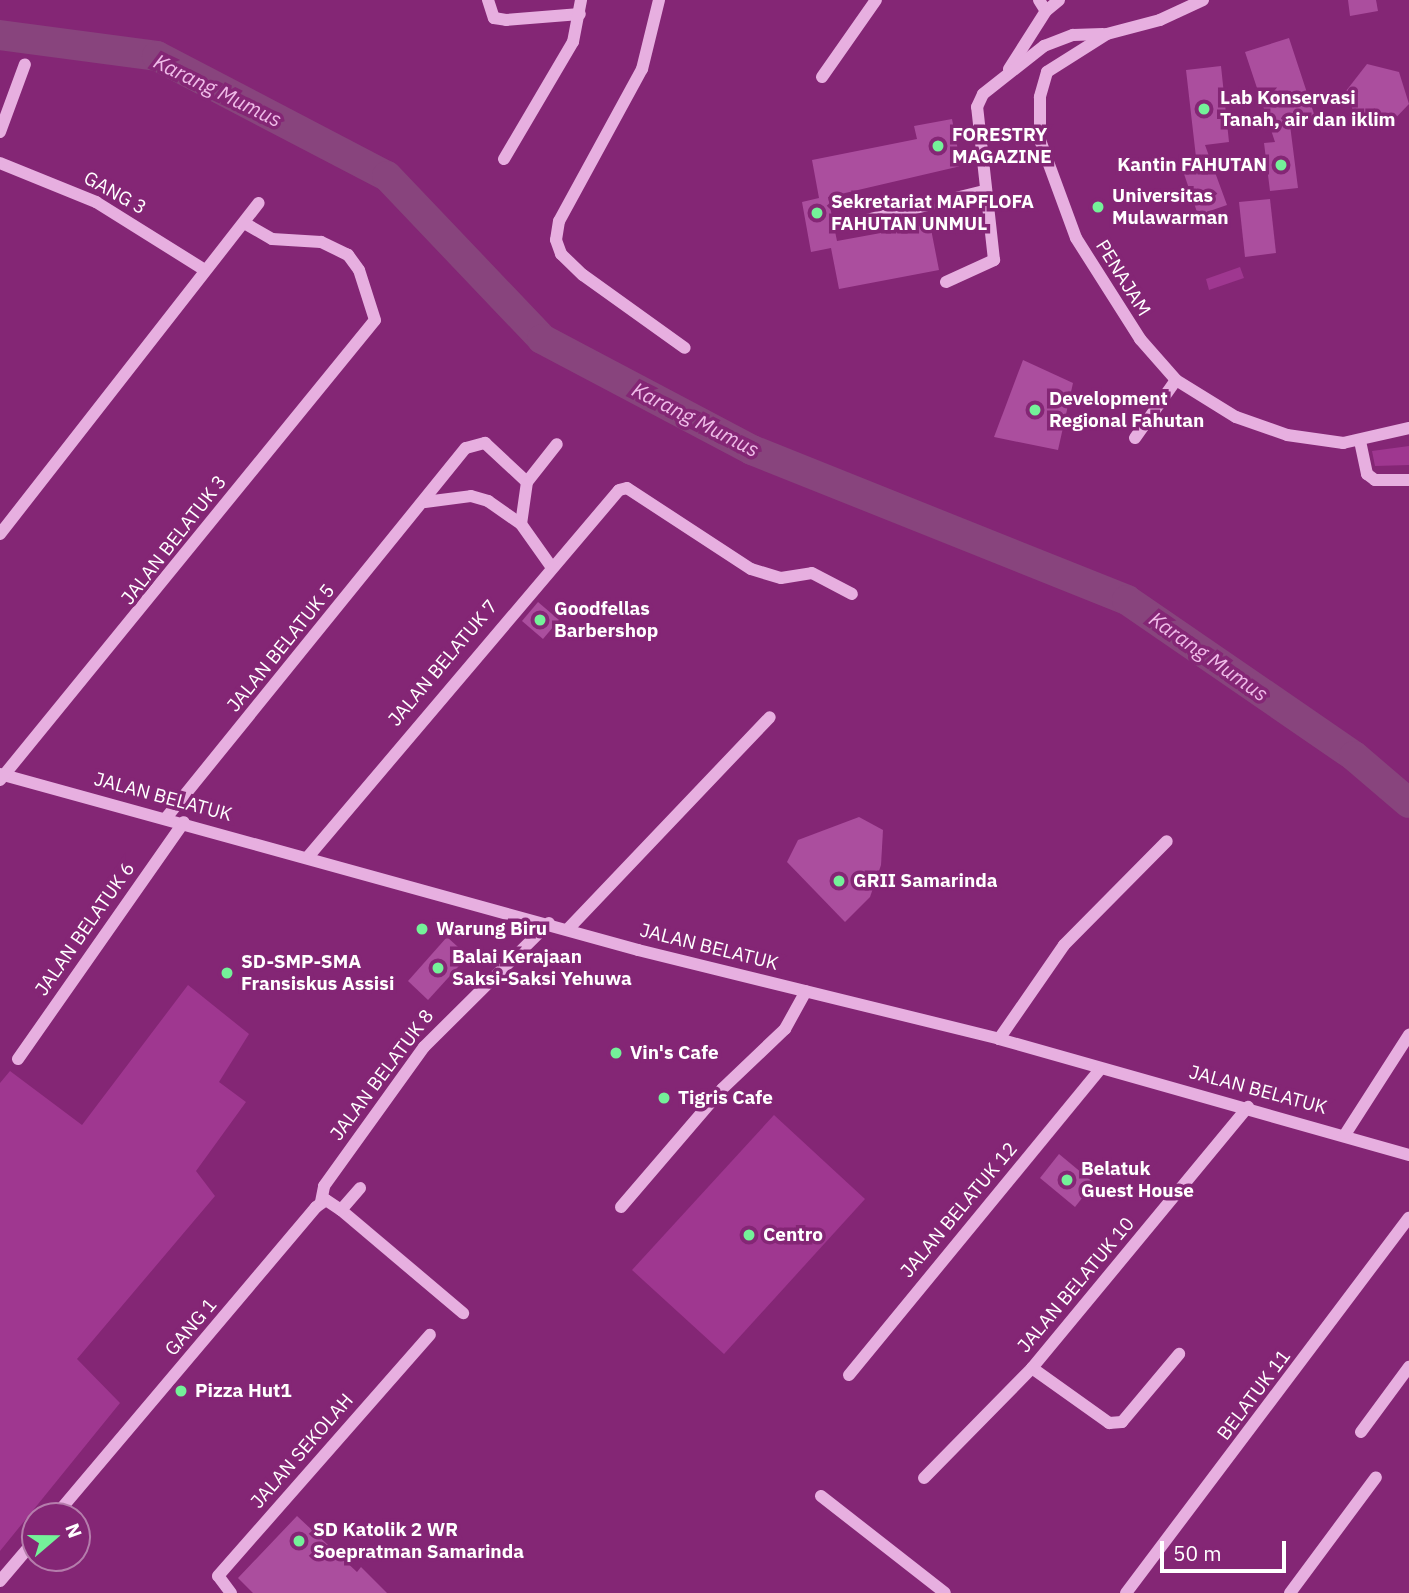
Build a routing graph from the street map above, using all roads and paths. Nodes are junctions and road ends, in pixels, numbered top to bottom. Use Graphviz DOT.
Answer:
graph roads {
  1 [pos="488,0"];
  2 [pos="581,0"];
  3 [pos="659,0"];
  4 [pos="876,0"];
  5 [pos="1059,0"];
  6 [pos="1203,0"];
  7 [pos="1042,5"];
  8 [pos="580,14"];
  9 [pos="1107,34"];
  10 [pos="25,64"];
  11 [pos="1009,69"];
  12 [pos="822,77"];
  13 [pos="0,132"];
  14 [pos="504,159"];
  15 [pos="0,163"];
  16 [pos="984,191"];
  17 [pos="259,203"];
  18 [pos="244,223"];
  19 [pos="846,225"];
  20 [pos="205,270"];
  21 [pos="946,282"];
  22 [pos="685,348"];
  23 [pos="1175,380"];
  24 [pos="1409,428"];
  25 [pos="1135,438"];
  26 [pos="1360,441"];
  27 [pos="557,444"];
  28 [pos="1409,481"];
  29 [pos="527,482"];
  30 [pos="425,502"];
  31 [pos="521,524"];
  32 [pos="0,534"];
  33 [pos="550,565"];
  34 [pos="852,594"];
  35 [pos="770,717"];
  36 [pos="1,777"];
  37 [pos="166,818"];
  38 [pos="184,822"];
  39 [pos="1167,841"];
  40 [pos="307,858"];
  41 [pos="549,923"];
  42 [pos="569,928"];
  43 [pos="806,991"];
  44 [pos="1409,1035"];
  45 [pos="999,1039"];
  46 [pos="18,1059"];
  47 [pos="1100,1069"];
  48 [pos="1248,1107"];
  49 [pos="1346,1133"];
  50 [pos="1409,1155"];
  51 [pos="360,1188"];
  52 [pos="321,1202"];
  53 [pos="621,1207"];
  54 [pos="341,1210"];
  55 [pos="1409,1218"];
  56 [pos="463,1313"];
  57 [pos="430,1335"];
  58 [pos="1179,1354"];
  59 [pos="1409,1367"];
  60 [pos="1032,1368"];
  61 [pos="849,1376"];
  62 [pos="1361,1432"];
  63 [pos="1376,1477"];
  64 [pos="924,1478"];
  65 [pos="821,1496"];
  66 [pos="67,1502"];
  67 [pos="21,1556"];
  68 [pos="0,1581"];
  69 [pos="231,1593"];
  70 [pos="945,1593"];
  71 [pos="1126,1593"];
  72 [pos="1290,1593"];
  1 -- 8 [label="street"];
  2 -- 8 [label="street"];
  3 -- 22 [label="street"];
  4 -- 12 [label="street"];
  5 -- 7 [label="street"];
  6 -- 9 [label="street, PENAJAM"];
  7 -- 11 [label="street"];
  8 -- 14 [label="street"];
  9 -- 11 [label="street"];
  9 -- 23 [label="street, PENAJAM"];
  10 -- 13 [label="street"];
  11 -- 16 [label="street"];
  15 -- 20 [label="street, GANG 3"];
  16 -- 19 [label="street"];
  16 -- 21 [label="street"];
  17 -- 18 [label="street"];
  18 -- 20 [label="street"];
  18 -- 36 [label="street, JALAN BELATUK 3"];
  20 -- 32 [label="street"];
  23 -- 25 [label="street"];
  23 -- 26 [label="street, PENAJAM"];
  24 -- 26 [label="street, PENAJAM"];
  26 -- 28 [label="street"];
  27 -- 29 [label="street"];
  29 -- 30 [label="street, JALAN BELATUK 5"];
  29 -- 31 [label="street"];
  30 -- 31 [label="street"];
  30 -- 37 [label="street, JALAN BELATUK 5"];
  31 -- 33 [label="street"];
  33 -- 34 [label="street, JALAN BELATUK 7"];
  33 -- 40 [label="street, JALAN BELATUK 7"];
  35 -- 42 [label="street"];
  36 -- 37 [label="street, JALAN BELATUK"];
  37 -- 38 [label="street, JALAN BELATUK"];
  38 -- 40 [label="street, JALAN BELATUK"];
  38 -- 46 [label="street, JALAN BELATUK 6"];
  39 -- 45 [label="street"];
  40 -- 41 [label="street, JALAN BELATUK"];
  41 -- 42 [label="street, JALAN BELATUK"];
  41 -- 52 [label="street, JALAN BELATUK 8"];
  42 -- 43 [label="street, JALAN BELATUK"];
  43 -- 45 [label="street, JALAN BELATUK"];
  43 -- 53 [label="street"];
  44 -- 49 [label="street"];
  45 -- 47 [label="street, JALAN BELATUK"];
  47 -- 48 [label="street, JALAN BELATUK"];
  47 -- 61 [label="street, JALAN BELATUK 12"];
  48 -- 49 [label="street, JALAN BELATUK"];
  48 -- 60 [label="street, JALAN BELATUK 10"];
  49 -- 50 [label="street, JALAN BELATUK"];
  51 -- 54 [label="street"];
  52 -- 54 [label="street"];
  52 -- 66 [label="street, GANG 1"];
  54 -- 56 [label="street"];
  55 -- 71 [label="street, BELATUK 11"];
  57 -- 69 [label="street, JALAN SEKOLAH"];
  58 -- 60 [label="street"];
  59 -- 62 [label="street"];
  60 -- 64 [label="street, JALAN BELATUK 10"];
  63 -- 72 [label="street"];
  65 -- 70 [label="street"];
  67 -- 68 [label="street"];
}
